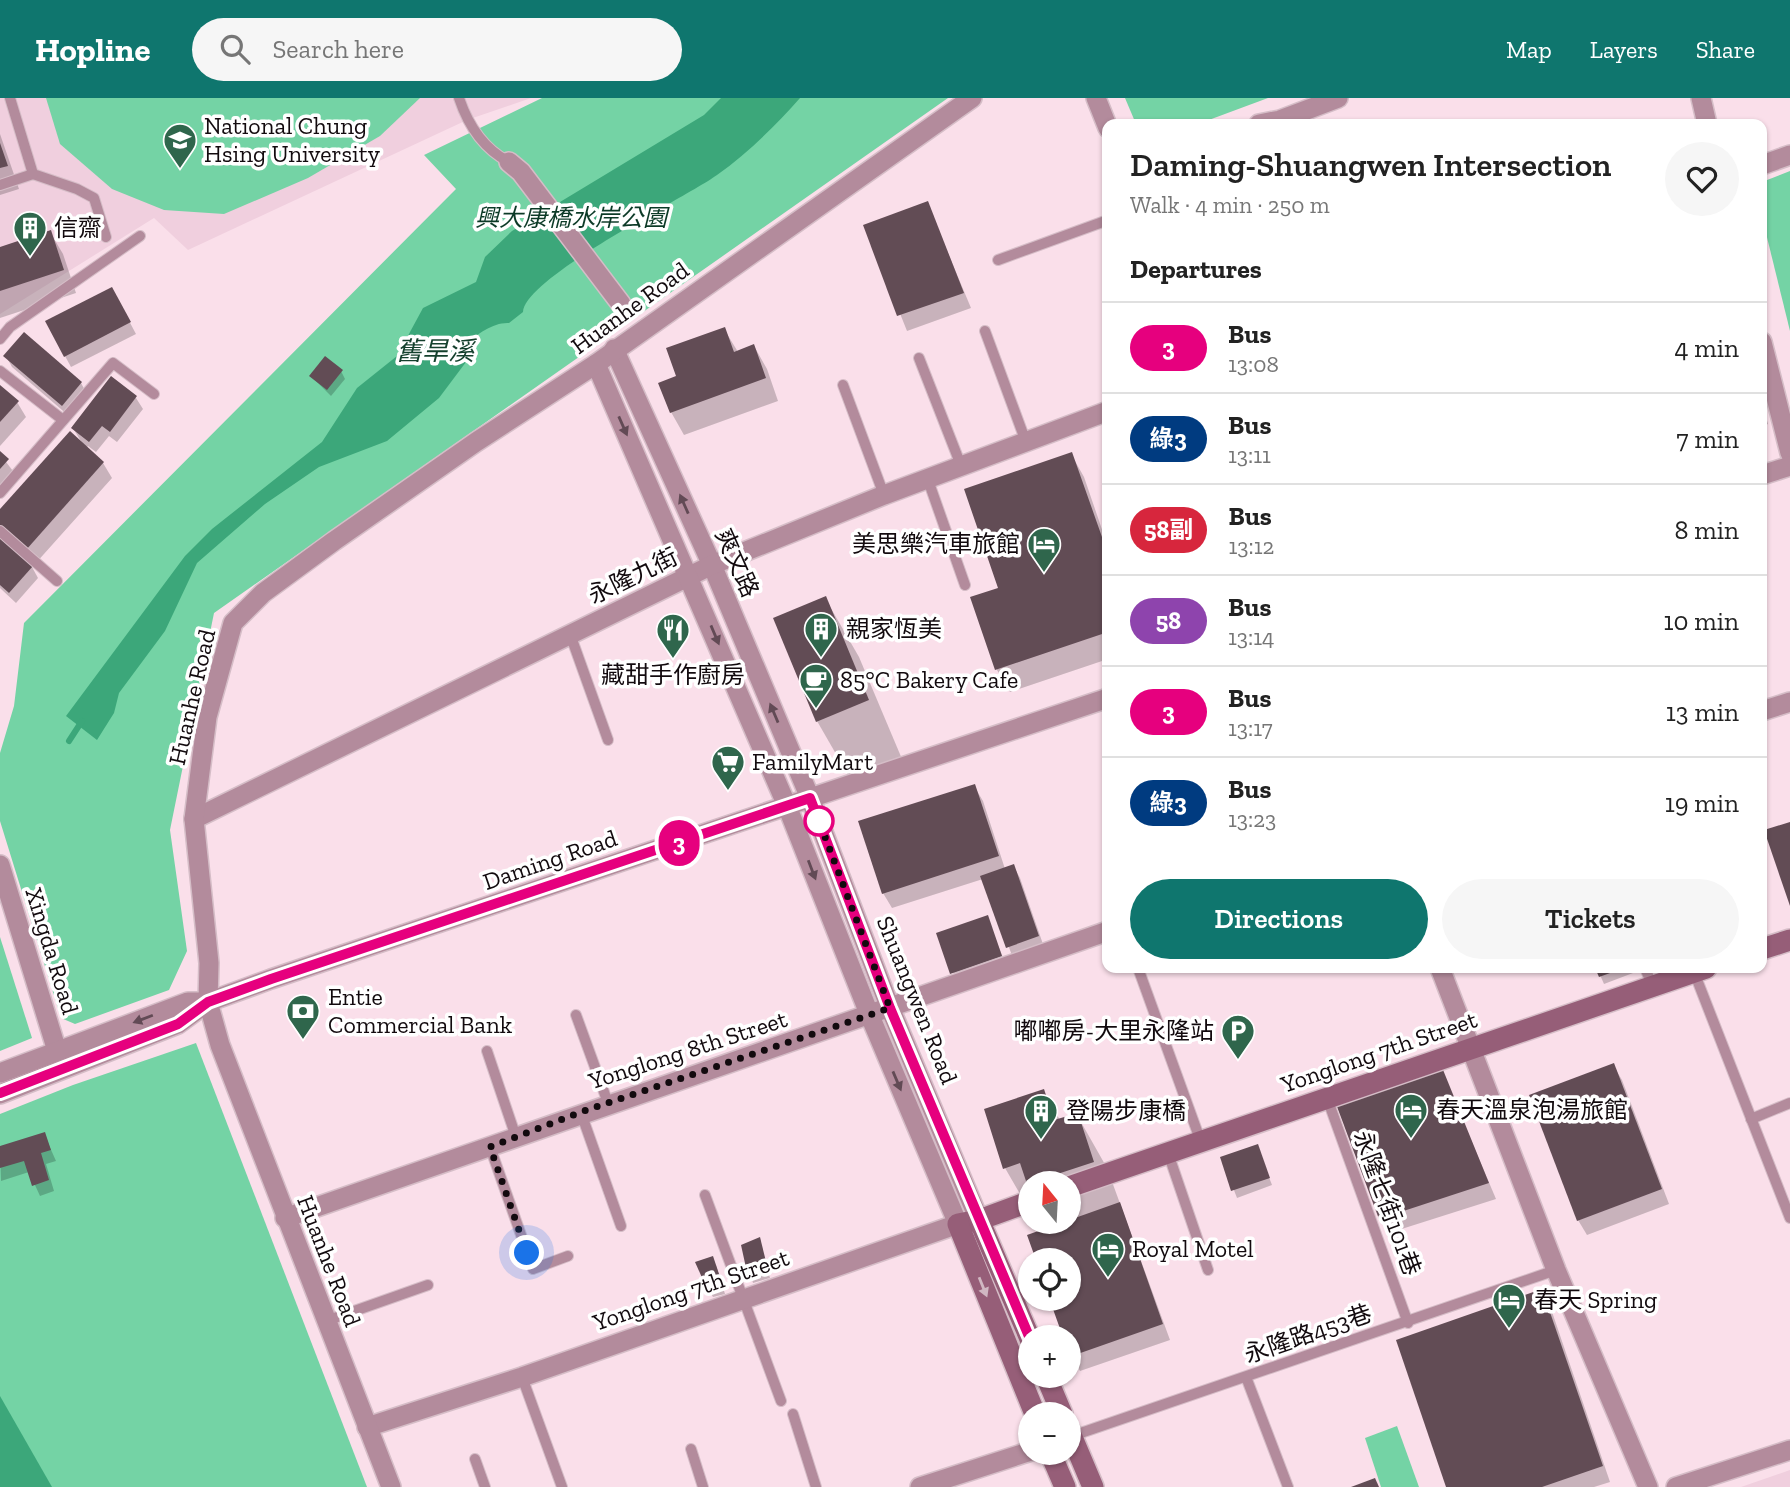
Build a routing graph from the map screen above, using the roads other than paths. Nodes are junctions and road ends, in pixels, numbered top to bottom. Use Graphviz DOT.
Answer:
graph roads {
  1 [pos="10,98"];
  2 [pos="459,98"];
  3 [pos="972,98"];
  4 [pos="1096,98"];
  5 [pos="1338,98"];
  6 [pos="1701,98"];
  7 [pos="1104,119"];
  8 [pos="1283,119"];
  9 [pos="1706,119"];
  10 [pos="1790,155"];
  11 [pos="509,162"];
  12 [pos="1767,163"];
  13 [pos="33,174"];
  14 [pos="0,185"];
  15 [pos="1102,222"];
  16 [pos="140,236"];
  17 [pos="106,237"];
  18 [pos="998,260"];
  19 [pos="621,304"];
  20 [pos="985,331"];
  21 [pos="0,339"];
  22 [pos="614,349"];
  23 [pos="919,358"];
  24 [pos="1767,362"];
  25 [pos="596,364"];
  26 [pos="0,371"];
  27 [pos="843,385"];
  28 [pos="154,394"];
  29 [pos="1102,413"];
  30 [pos="63,420"];
  31 [pos="1026,442"];
  32 [pos="1790,453"];
  33 [pos="1790,466"];
  34 [pos="962,468"];
  35 [pos="1767,473"];
  36 [pos="928,480"];
  37 [pos="0,493"];
  38 [pos="884,495"];
  39 [pos="0,531"];
  40 [pos="712,565"];
  41 [pos="690,576"];
  42 [pos="57,580"];
  43 [pos="965,584"];
  44 [pos="570,634"];
  45 [pos="1102,700"];
  46 [pos="1790,702"];
  47 [pos="1767,709"];
  48 [pos="608,740"];
  49 [pos="810,798"];
  50 [pos="787,806"];
  51 [pos="194,819"];
  52 [pos="0,864"];
  53 [pos="1102,933"];
  54 [pos="1790,940"];
  55 [pos="1767,947"];
  56 [pos="1140,973"];
  57 [pos="1442,973"];
  58 [pos="1647,973"];
  59 [pos="1692,973"];
  60 [pos="1701,973"];
  61 [pos="1653,988"];
  62 [pos="208,1002"];
  63 [pos="890,1008"];
  64 [pos="576,1014"];
  65 [pos="870,1016"];
  66 [pos="1473,1047"];
  67 [pos="57,1051"];
  68 [pos="487,1051"];
  69 [pos="0,1073"];
  70 [pos="0,1094"];
  71 [pos="1326,1097"];
  72 [pos="608,1103"];
  73 [pos="1790,1103"];
  74 [pos="581,1112"];
  75 [pos="1751,1119"];
  76 [pos="516,1137"];
  77 [pos="1201,1142"];
  78 [pos="490,1147"];
  79 [pos="1168,1152"];
  80 [pos="1082,1183"];
  81 [pos="705,1195"];
  82 [pos="1018,1205"];
  83 [pos="285,1218"];
  84 [pos="1790,1218"];
  85 [pos="968,1222"];
  86 [pos="621,1226"];
  87 [pos="568,1256"];
  88 [pos="1208,1270"];
  89 [pos="1556,1270"];
  90 [pos="428,1285"];
  91 [pos="744,1299"];
  92 [pos="326,1322"];
  93 [pos="1408,1322"];
  94 [pos="1023,1325"];
  95 [pos="522,1377"];
  96 [pos="1246,1377"];
  97 [pos="781,1401"];
  98 [pos="1031,1402"];
  99 [pos="793,1413"];
  100 [pos="367,1427"];
  101 [pos="1081,1431"];
  102 [pos="691,1449"];
  103 [pos="1790,1450"];
  104 [pos="1018,1455"];
  105 [pos="475,1460"];
  106 [pos="1081,1460"];
  107 [pos="1056,1465"];
  108 [pos="391,1487"];
  109 [pos="485,1487"];
  110 [pos="562,1487"];
  111 [pos="704,1487"];
  112 [pos="816,1487"];
  113 [pos="920,1487"];
  114 [pos="1065,1487"];
  115 [pos="1093,1487"];
  116 [pos="1288,1487"];
  117 [pos="1647,1487"];
  118 [pos="1676,1487"];
  1 -- 13 [label="lane"];
  2 -- 11 [label="lane"];
  3 -- 22 [label="street, Huanhe Road"];
  4 -- 7 [label="street"];
  5 -- 8 [label="street"];
  6 -- 9 [label="street"];
  10 -- 12 [label="street"];
  11 -- 19 [label="street"];
  13 -- 14 [label="lane"];
  13 -- 17 [label="lane"];
  15 -- 18 [label="lane"];
  16 -- 21 [label="lane"];
  20 -- 31 [label="lane"];
  22 -- 25 [label="street, Huanhe Road"];
  40 -- 22 [label="street, 爽文路, one-way"];
  23 -- 34 [label="lane"];
  24 -- 32 [label="street"];
  25 -- 41 [label="street, 爽文路, one-way"];
  25 -- 51 [label="street, Huanhe Road"];
  26 -- 30 [label="lane"];
  27 -- 38 [label="lane"];
  28 -- 30 [label="lane"];
  29 -- 31 [label="street, 永隆九街"];
  30 -- 37 [label="lane"];
  31 -- 34 [label="street, 永隆九街"];
  33 -- 35 [label="street"];
  34 -- 36 [label="street, 永隆九街"];
  36 -- 38 [label="street, 永隆九街"];
  36 -- 43 [label="lane"];
  38 -- 40 [label="street, 永隆九街"];
  39 -- 42 [label="lane"];
  40 -- 41 [label="street, 永隆九街"];
  49 -- 40 [label="street, 爽文路, one-way"];
  41 -- 44 [label="street, 永隆九街"];
  41 -- 50 [label="street, 爽文路, one-way"];
  44 -- 48 [label="lane"];
  44 -- 51 [label="street, 永隆九街"];
  45 -- 49 [label="street, Daming Road"];
  46 -- 47 [label="street"];
  49 -- 50 [label="street, Daming Road"];
  49 -- 63 [label="street, Shuangwen Road"];
  50 -- 62 [label="street, Daming Road"];
  50 -- 65 [label="street, Shuangwen Road, one-way"];
  51 -- 62 [label="street, Huanhe Road"];
  52 -- 67 [label="street, Xingda Road"];
  53 -- 63 [label="street, Yonglong 8th Street"];
  54 -- 55 [label="street"];
  56 -- 77 [label="lane"];
  57 -- 66 [label="street"];
  58 -- 61 [label="lane"];
  59 -- 61 [label="street, Yonglong 7th Street"];
  60 -- 75 [label="lane"];
  61 -- 66 [label="street, Yonglong 7th Street"];
  62 -- 67 [label="street, Daming Road, one-way"];
  62 -- 70 [label="street, Daming Road"];
  62 -- 83 [label="street, Huanhe Road"];
  63 -- 65 [label="street, Yonglong 8th Street"];
  63 -- 85 [label="street, Shuangwen Road"];
  64 -- 72 [label="lane"];
  65 -- 72 [label="street, Yonglong 8th Street"];
  65 -- 85 [label="street, Shuangwen Road, one-way"];
  66 -- 71 [label="street, Yonglong 7th Street"];
  66 -- 89 [label="street"];
  67 -- 69 [label="street, Daming Road"];
  68 -- 76 [label="lane"];
  71 -- 77 [label="street, Yonglong 7th Street"];
  71 -- 93 [label="lane, 永隆七街101巷"];
  72 -- 74 [label="street, Yonglong 8th Street"];
  73 -- 75 [label="lane"];
  74 -- 76 [label="street, Yonglong 8th Street"];
  74 -- 86 [label="lane"];
  75 -- 84 [label="lane"];
  76 -- 78 [label="street, Yonglong 8th Street"];
  77 -- 79 [label="street, Yonglong 7th Street"];
  78 -- 83 [label="street, Yonglong 8th Street"];
  78 -- 87 [label="lane"];
  79 -- 80 [label="street, Yonglong 7th Street"];
  79 -- 88 [label="lane"];
  81 -- 91 [label="lane"];
  82 -- 85 [label="street, Yonglong 7th Street"];
  83 -- 92 [label="street, Huanhe Road"];
  85 -- 91 [label="street, Yonglong 7th Street"];
  85 -- 94 [label="street"];
  85 -- 98 [label="street, Shuangwen Road, one-way"];
  89 -- 93 [label="lane, 永隆路453巷"];
  89 -- 117 [label="street"];
  90 -- 92 [label="lane"];
  91 -- 95 [label="street, Yonglong 7th Street"];
  91 -- 97 [label="lane"];
  92 -- 100 [label="street, Huanhe Road"];
  93 -- 96 [label="lane, 永隆路453巷"];
  95 -- 100 [label="street, Yonglong 7th Street"];
  95 -- 110 [label="lane"];
  96 -- 101 [label="lane, 永隆路453巷"];
  96 -- 116 [label="lane"];
  99 -- 112 [label="lane"];
  100 -- 108 [label="street, Huanhe Road"];
  102 -- 111 [label="lane"];
  103 -- 118 [label="street"];
  104 -- 113 [label="street"];
  105 -- 109 [label="lane"];
  106 -- 115 [label="street"];
  107 -- 114 [label="street"];
}
